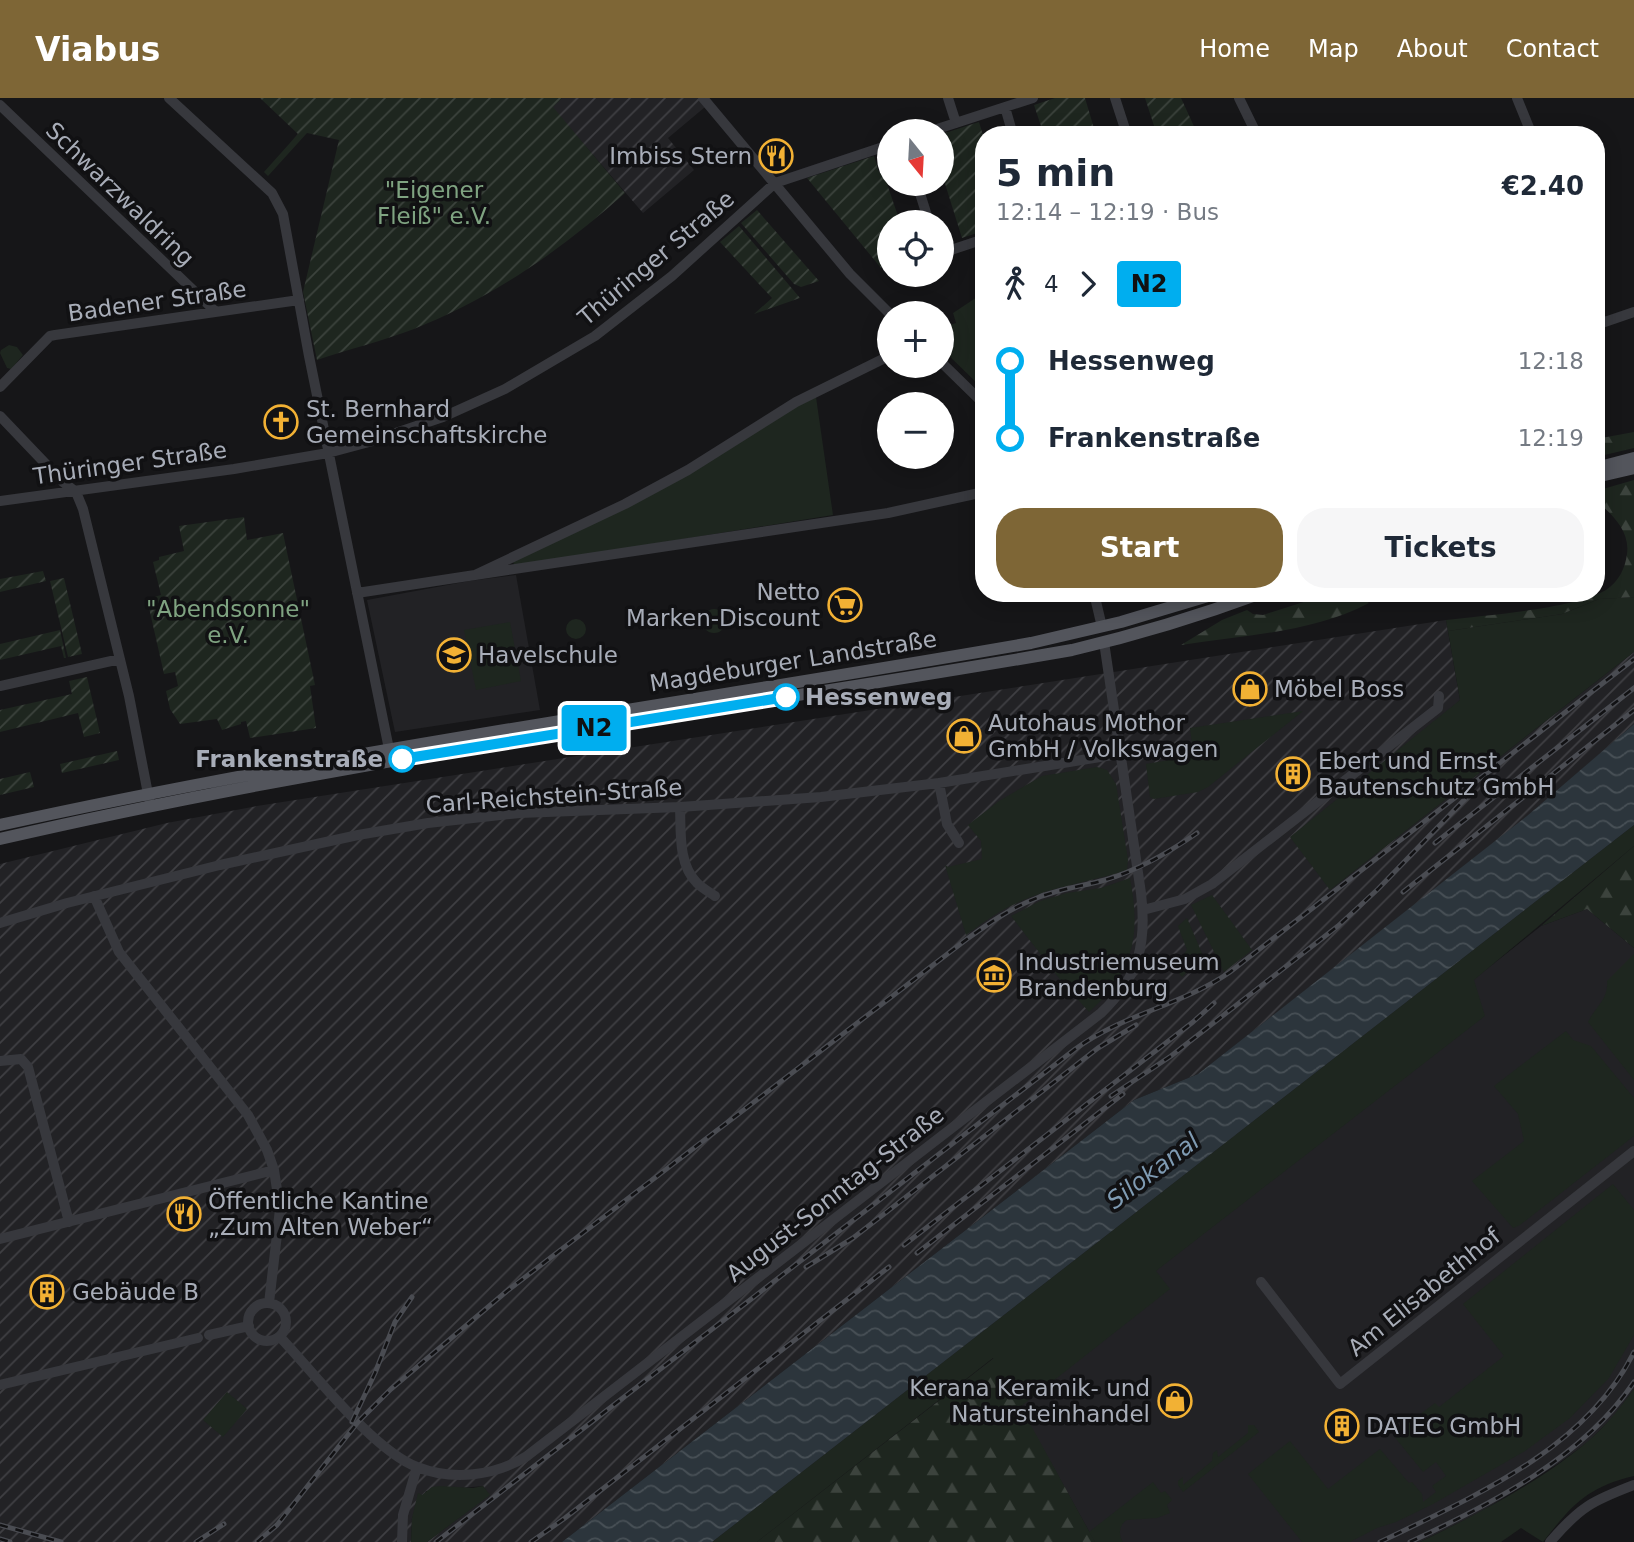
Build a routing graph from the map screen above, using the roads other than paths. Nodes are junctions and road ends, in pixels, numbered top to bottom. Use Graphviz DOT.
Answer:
graph roads {
  1 [pos="169,98"];
  2 [pos="703,98"];
  3 [pos="948,98"];
  4 [pos="1033,98"];
  5 [pos="1115,98"];
  6 [pos="1239,98"];
  7 [pos="1517,98"];
  8 [pos="0,105"];
  9 [pos="1004,107"];
  10 [pos="956,123"];
  11 [pos="1010,126"];
  12 [pos="1124,126"];
  13 [pos="1253,126"];
  14 [pos="1528,126"];
  15 [pos="877,149"];
  16 [pos="775,183"];
  17 [pos="975,242"];
  18 [pos="954,249"];
  19 [pos="299,300"];
  20 [pos="877,301"];
  21 [pos="215,311"];
  22 [pos="1634,312"];
  23 [pos="1605,321"];
  24 [pos="877,362"];
  25 [pos="954,375"];
  26 [pos="0,387"];
  27 [pos="975,395"];
  28 [pos="0,416"];
  29 [pos="328,453"];
  30 [pos="1634,458"];
  31 [pos="1605,465"];
  32 [pos="1634,468"];
  33 [pos="1605,475"];
  34 [pos="71,490"];
  35 [pos="975,494"];
  36 [pos="0,502"];
  37 [pos="475,575"];
  38 [pos="357,593"];
  39 [pos="1096,602"];
  40 [pos="1192,602"];
  41 [pos="1236,602"];
  42 [pos="1102,627"];
  43 [pos="1104,642"];
  44 [pos="120,659"];
  45 [pos="0,686"];
  46 [pos="1439,696"];
  47 [pos="388,749"];
  48 [pos="1119,754"];
  49 [pos="939,783"];
  50 [pos="149,799"];
  51 [pos="680,807"];
  52 [pos="0,825"];
  53 [pos="0,839"];
  54 [pos="960,843"];
  55 [pos="94,896"];
  56 [pos="715,896"];
  57 [pos="1143,910"];
  58 [pos="0,923"];
  59 [pos="0,1061"];
  60 [pos="1634,1151"];
  61 [pos="274,1170"];
  62 [pos="69,1222"];
  63 [pos="0,1239"];
  64 [pos="1261,1282"];
  65 [pos="269,1303"];
  66 [pos="248,1326"];
  67 [pos="280,1337"];
  68 [pos="0,1385"];
  69 [pos="417,1467"];
  70 [pos="1634,1485"];
  71 [pos="402,1542"];
  72 [pos="1550,1542"];
  1 -- 19 [label="street"];
  2 -- 16 [label="street"];
  3 -- 10 [label="street"];
  4 -- 9 [label="street"];
  5 -- 12 [label="street"];
  6 -- 13 [label="street"];
  7 -- 14 [label="street"];
  8 -- 21 [label="street, Schwarzwaldring"];
  9 -- 10 [label="street"];
  9 -- 11 [label="street"];
  15 -- 16 [label="street, Thüringer Straße"];
  16 -- 20 [label="street"];
  16 -- 29 [label="street, Thüringer Straße"];
  17 -- 18 [label="street"];
  19 -- 21 [label="street, Badener Straße"];
  19 -- 29 [label="street"];
  21 -- 26 [label="street, Badener Straße"];
  22 -- 23 [label="street"];
  24 -- 37 [label="street"];
  25 -- 27 [label="street"];
  28 -- 34 [label="street"];
  29 -- 34 [label="street, Thüringer Straße"];
  29 -- 38 [label="street"];
  30 -- 31 [label="main road"];
  32 -- 33 [label="main road"];
  34 -- 36 [label="street, Thüringer Straße"];
  34 -- 44 [label="street"];
  35 -- 37 [label="street"];
  37 -- 38 [label="street"];
  38 -- 47 [label="street"];
  39 -- 42 [label="street"];
  40 -- 42 [label="main road, Magdeburger Landstraße"];
  41 -- 43 [label="main road, Magdeburger Landstraße"];
  42 -- 43 [label="main road"];
  42 -- 47 [label="main road, Magdeburger Landstraße"];
  43 -- 48 [label="street, August-Sonntag-Straße"];
  43 -- 50 [label="main road, Magdeburger Landstraße"];
  44 -- 45 [label="street"];
  44 -- 50 [label="street"];
  46 -- 57 [label="street"];
  47 -- 50 [label="main road, Magdeburger Landstraße"];
  48 -- 49 [label="street, Carl-Reichstein-Straße"];
  48 -- 57 [label="street, August-Sonntag-Straße"];
  49 -- 51 [label="street, Carl-Reichstein-Straße"];
  49 -- 54 [label="street"];
  50 -- 52 [label="main road, Magdeburger Landstraße"];
  50 -- 53 [label="main road, Magdeburger Landstraße"];
  51 -- 55 [label="street, Carl-Reichstein-Straße"];
  51 -- 56 [label="street"];
  55 -- 58 [label="street, Carl-Reichstein-Straße"];
  55 -- 61 [label="street"];
  57 -- 69 [label="street, August-Sonntag-Straße"];
  59 -- 62 [label="street"];
  60 -- 64 [label="street, Am Elisabethhof"];
  61 -- 62 [label="street"];
  61 -- 65 [label="street"];
  62 -- 63 [label="street"];
  65 -- 66 [label="street"];
  65 -- 67 [label="street"];
  66 -- 67 [label="street"];
  66 -- 68 [label="street"];
  67 -- 69 [label="street, August-Sonntag-Straße"];
  69 -- 71 [label="street"];
  70 -- 72 [label="street"];
}
